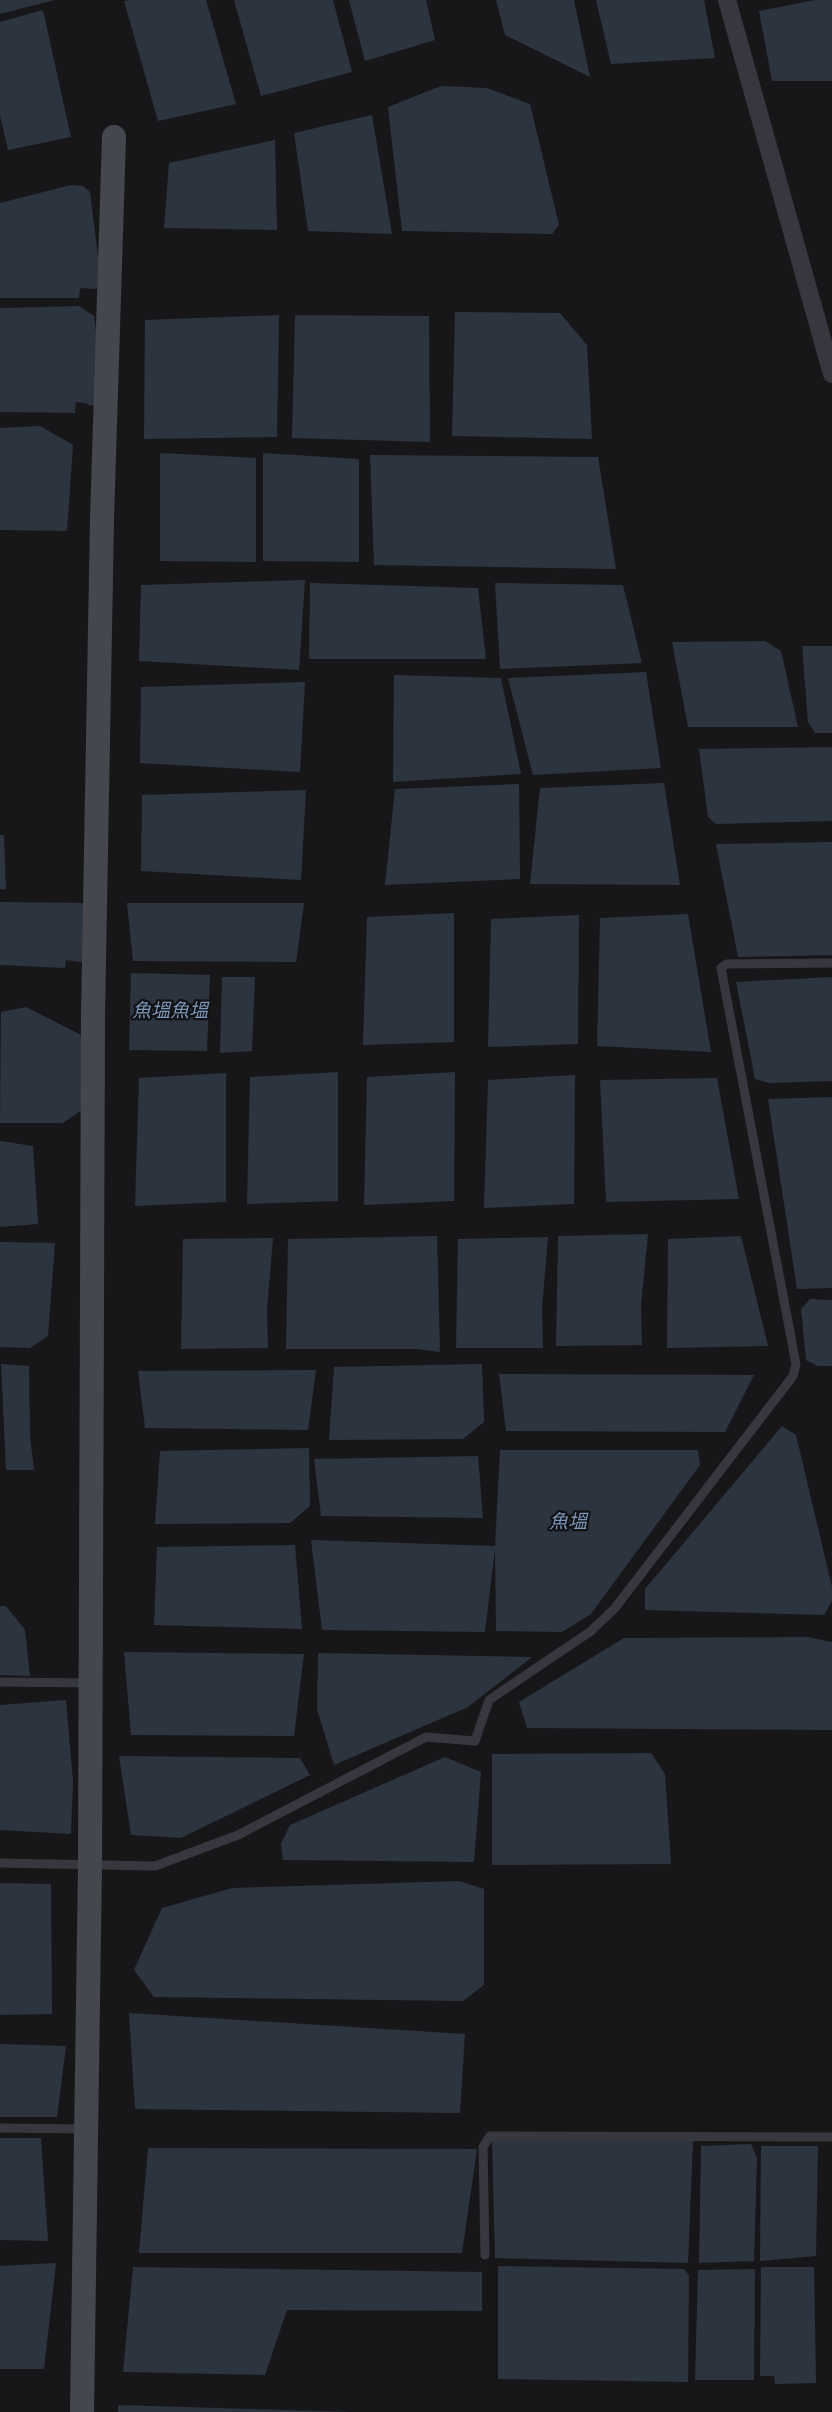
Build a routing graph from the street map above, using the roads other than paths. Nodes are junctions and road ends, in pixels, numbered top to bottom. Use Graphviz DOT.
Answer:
graph roads {
  1 [pos="726,0"];
  2 [pos="114,137"];
  3 [pos="832,374"];
  4 [pos="832,963"];
  5 [pos="0,1682"];
  6 [pos="91,1683"];
  7 [pos="0,1863"];
  8 [pos="90,1864"];
  9 [pos="0,2128"];
  10 [pos="86,2130"];
  11 [pos="832,2137"];
  12 [pos="485,2255"];
  13 [pos="82,2412"];
  1 -- 3 [label="street"];
  2 -- 6 [label="street"];
  4 -- 8 [label="lane"];
  5 -- 6 [label="lane"];
  6 -- 8 [label="street"];
  7 -- 8 [label="lane"];
  8 -- 10 [label="street"];
  9 -- 10 [label="lane"];
  10 -- 13 [label="street"];
  11 -- 12 [label="lane"];
}
